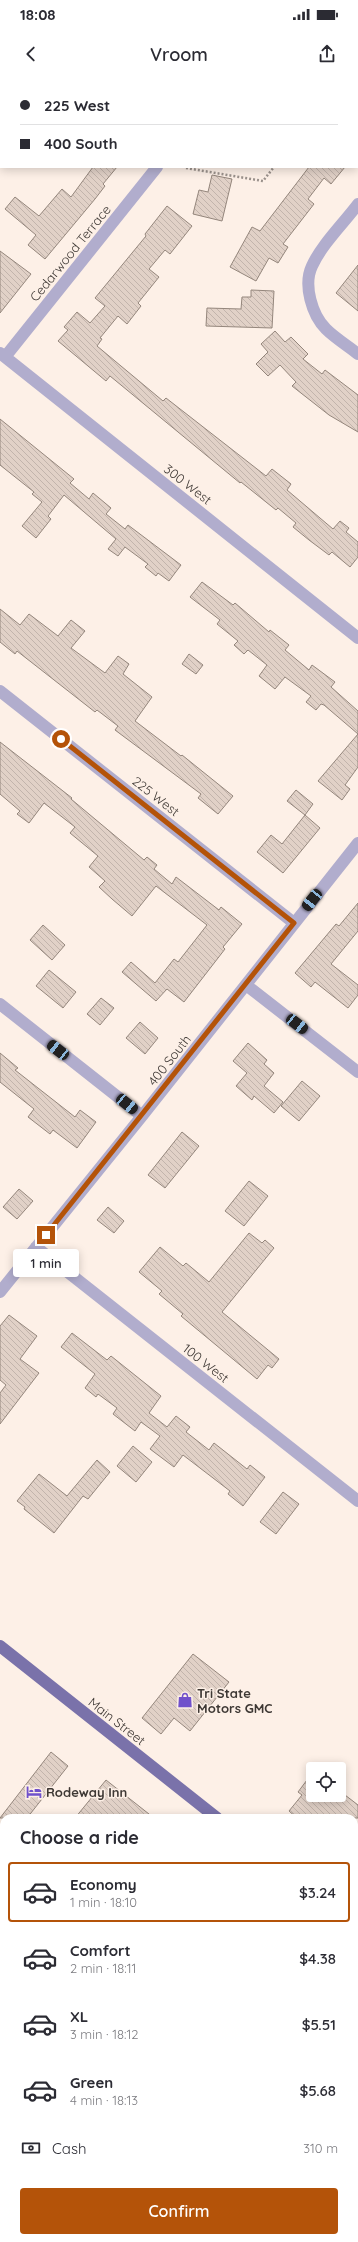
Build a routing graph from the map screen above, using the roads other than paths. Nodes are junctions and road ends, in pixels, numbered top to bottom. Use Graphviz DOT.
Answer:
graph roads {
  1 [pos="156,168"];
  2 [pos="358,204"];
  3 [pos="358,354"];
  4 [pos="3,355"];
  5 [pos="358,638"];
  6 [pos="0,691"];
  7 [pos="358,843"];
  8 [pos="294,923"];
  9 [pos="246,985"];
  10 [pos="0,1004"];
  11 [pos="358,1072"];
  12 [pos="142,1116"];
  13 [pos="36,1247"];
  14 [pos="0,1292"];
  15 [pos="358,1501"];
  16 [pos="0,1646"];
  17 [pos="212,1814"];
  1 -- 4 [label="street, Cedarwood Terrace"];
  2 -- 3 [label="street"];
  4 -- 5 [label="street, 300 West"];
  6 -- 8 [label="street, 225 West"];
  7 -- 8 [label="street, 400 South"];
  8 -- 9 [label="street, 400 South"];
  9 -- 11 [label="street"];
  9 -- 12 [label="street, 400 South"];
  10 -- 12 [label="street"];
  12 -- 13 [label="street, 400 South"];
  13 -- 14 [label="street, 400 South"];
  13 -- 15 [label="street, 100 West"];
  16 -- 17 [label="main road, Main Street"];
}
